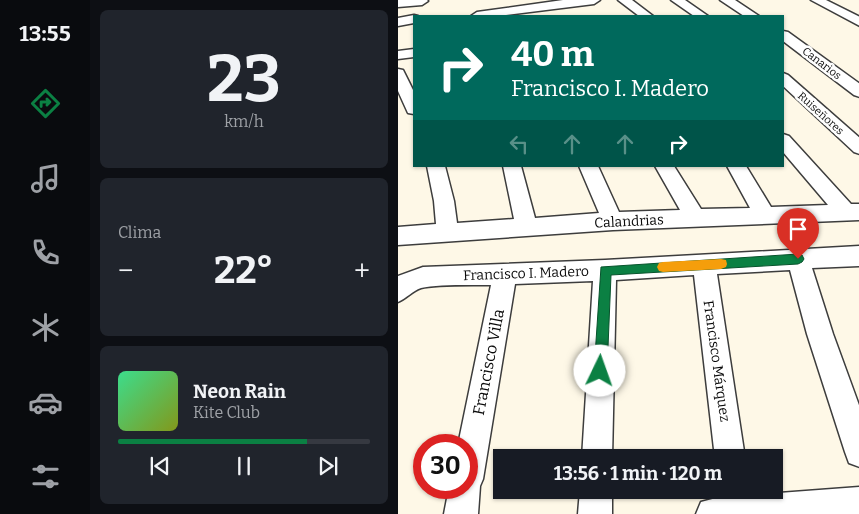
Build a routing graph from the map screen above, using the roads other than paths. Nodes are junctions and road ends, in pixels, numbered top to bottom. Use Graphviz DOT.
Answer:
graph roads {
  1 [pos="422,0"];
  2 [pos="594,0"];
  3 [pos="624,0"];
  4 [pos="677,0"];
  5 [pos="726,0"];
  6 [pos="841,0"];
  7 [pos="403,2"];
  8 [pos="572,2"];
  9 [pos="822,3"];
  10 [pos="860,8"];
  11 [pos="584,11"];
  12 [pos="531,12"];
  13 [pos="421,15"];
  14 [pos="490,15"];
  15 [pos="646,15"];
  16 [pos="700,15"];
  17 [pos="751,15"];
  18 [pos="860,16"];
  19 [pos="413,20"];
  20 [pos="860,22"];
  21 [pos="399,26"];
  22 [pos="413,32"];
  23 [pos="784,36"];
  24 [pos="413,53"];
  25 [pos="398,56"];
  26 [pos="398,73"];
  27 [pos="784,79"];
  28 [pos="860,92"];
  29 [pos="413,107"];
  30 [pos="784,141"];
  31 [pos="860,148"];
  32 [pos="436,167"];
  33 [pos="512,167"];
  34 [pos="588,167"];
  35 [pos="665,167"];
  36 [pos="737,167"];
  37 [pos="853,212"];
  38 [pos="766,216"];
  39 [pos="695,218"];
  40 [pos="613,221"];
  41 [pos="526,227"];
  42 [pos="447,233"];
  43 [pos="398,236"];
  44 [pos="860,256"];
  45 [pos="798,259"];
  46 [pos="704,265"];
  47 [pos="605,270"];
  48 [pos="505,274"];
  49 [pos="401,287"];
  50 [pos="475,434"];
  51 [pos="597,449"];
  52 [pos="729,449"];
  53 [pos="860,452"];
  54 [pos="463,499"];
  55 [pos="596,499"];
  56 [pos="860,503"];
  57 [pos="731,507"];
  58 [pos="460,514"];
  59 [pos="595,514"];
  1 -- 7 [label="street"];
  1 -- 13 [label="street"];
  2 -- 8 [label="street"];
  3 -- 15 [label="street"];
  4 -- 16 [label="street"];
  5 -- 17 [label="street"];
  6 -- 10 [label="street"];
  7 -- 21 [label="street"];
  8 -- 11 [label="street"];
  8 -- 12 [label="street"];
  9 -- 18 [label="street"];
  9 -- 20 [label="street"];
  12 -- 14 [label="street"];
  19 -- 21 [label="street"];
  21 -- 22 [label="street"];
  23 -- 28 [label="street, Canarios"];
  24 -- 25 [label="street"];
  26 -- 29 [label="street"];
  27 -- 31 [label="street, Ruiseñores"];
  30 -- 37 [label="street"];
  32 -- 42 [label="street"];
  33 -- 41 [label="street"];
  34 -- 40 [label="street"];
  35 -- 39 [label="street"];
  36 -- 38 [label="street"];
  37 -- 38 [label="street, Calandrias"];
  38 -- 39 [label="street, Calandrias"];
  39 -- 40 [label="street, Calandrias"];
  40 -- 41 [label="street, Calandrias"];
  41 -- 42 [label="street, Calandrias"];
  42 -- 43 [label="street, Calandrias"];
  44 -- 45 [label="street, Francisco I. Madero"];
  45 -- 46 [label="street, Francisco I. Madero"];
  45 -- 53 [label="street"];
  46 -- 47 [label="street, Francisco I. Madero"];
  46 -- 52 [label="street, Francisco Márquez"];
  47 -- 48 [label="street, Francisco I. Madero"];
  47 -- 51 [label="street"];
  48 -- 49 [label="street, Francisco I. Madero"];
  48 -- 50 [label="street, Francisco Villa"];
  54 -- 58 [label="street"];
  55 -- 59 [label="street"];
  56 -- 57 [label="street"];
}
